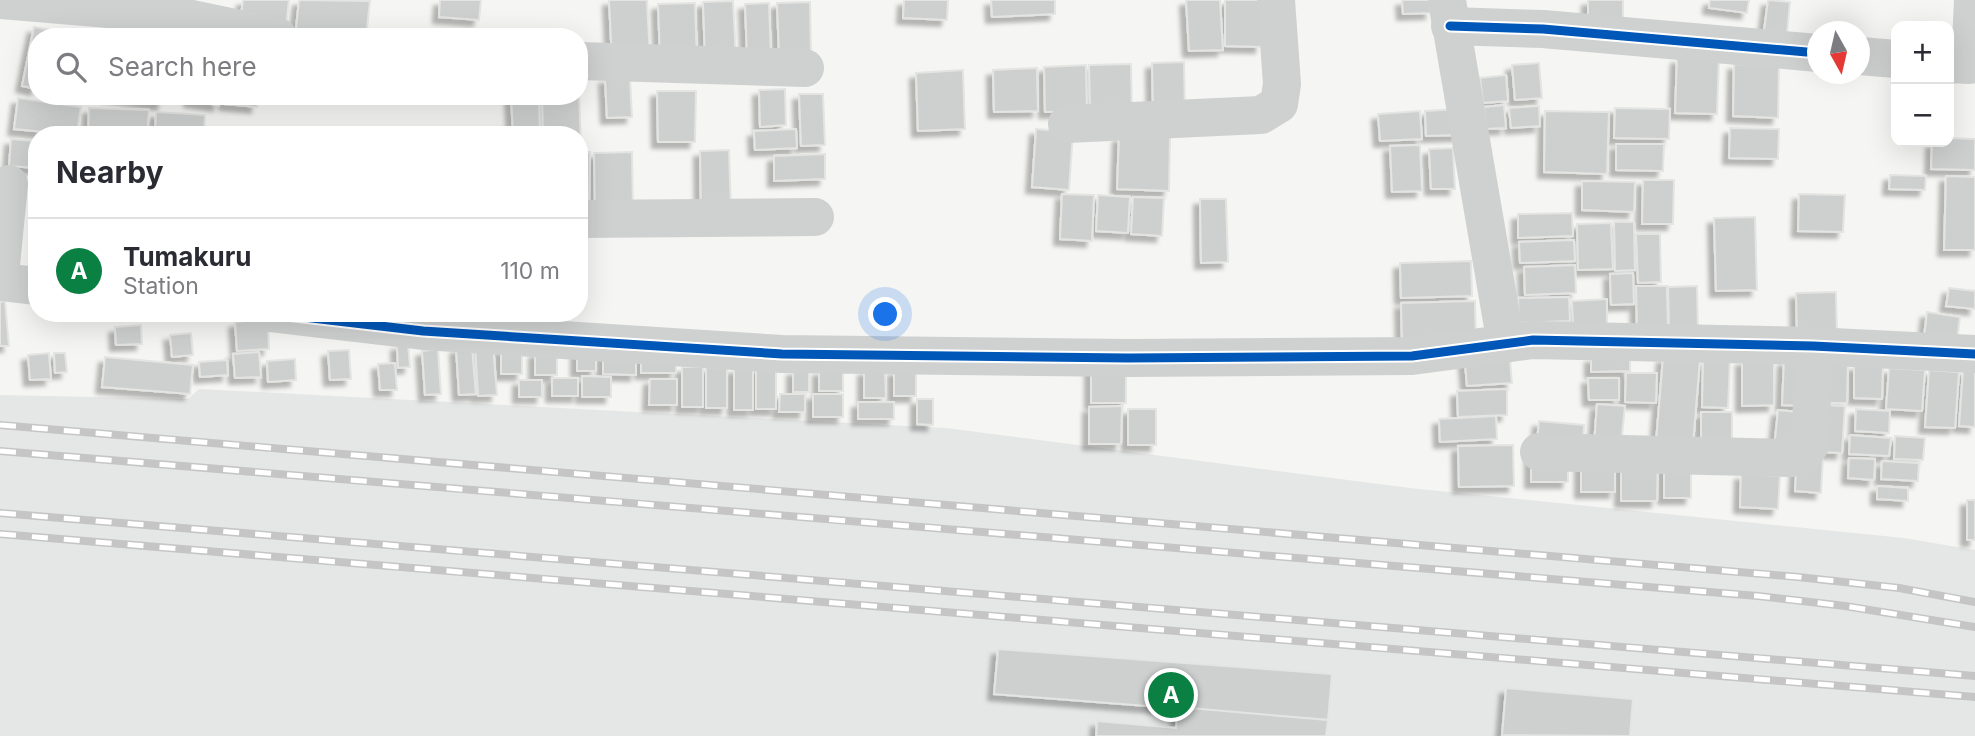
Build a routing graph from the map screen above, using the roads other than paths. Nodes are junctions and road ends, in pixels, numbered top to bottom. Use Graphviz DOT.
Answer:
graph roads {
  1 [pos="0,0"];
  2 [pos="1276,0"];
  3 [pos="1973,0"];
  4 [pos="1448,13"];
  5 [pos="237,28"];
  6 [pos="1807,51"];
  7 [pos="1870,57"];
  8 [pos="1891,59"];
  9 [pos="588,61"];
  10 [pos="1954,64"];
  11 [pos="805,68"];
  12 [pos="1067,124"];
  13 [pos="15,184"];
  14 [pos="815,217"];
  15 [pos="588,219"];
  16 [pos="0,275"];
  17 [pos="0,282"];
  18 [pos="28,285"];
  19 [pos="346,322"];
  20 [pos="1506,344"];
  21 [pos="1813,346"];
  22 [pos="1975,354"];
  23 [pos="1539,452"];
  1 -- 5 [label="street"];
  2 -- 12 [label="street"];
  3 -- 10 [label="street"];
  4 -- 6 [label="street"];
  4 -- 20 [label="street"];
  7 -- 8 [label="street"];
  9 -- 11 [label="street"];
  13 -- 16 [label="street"];
  14 -- 15 [label="street"];
  17 -- 18 [label="street"];
  19 -- 20 [label="street"];
  20 -- 21 [label="street"];
  21 -- 22 [label="street"];
  21 -- 23 [label="street"];
}
